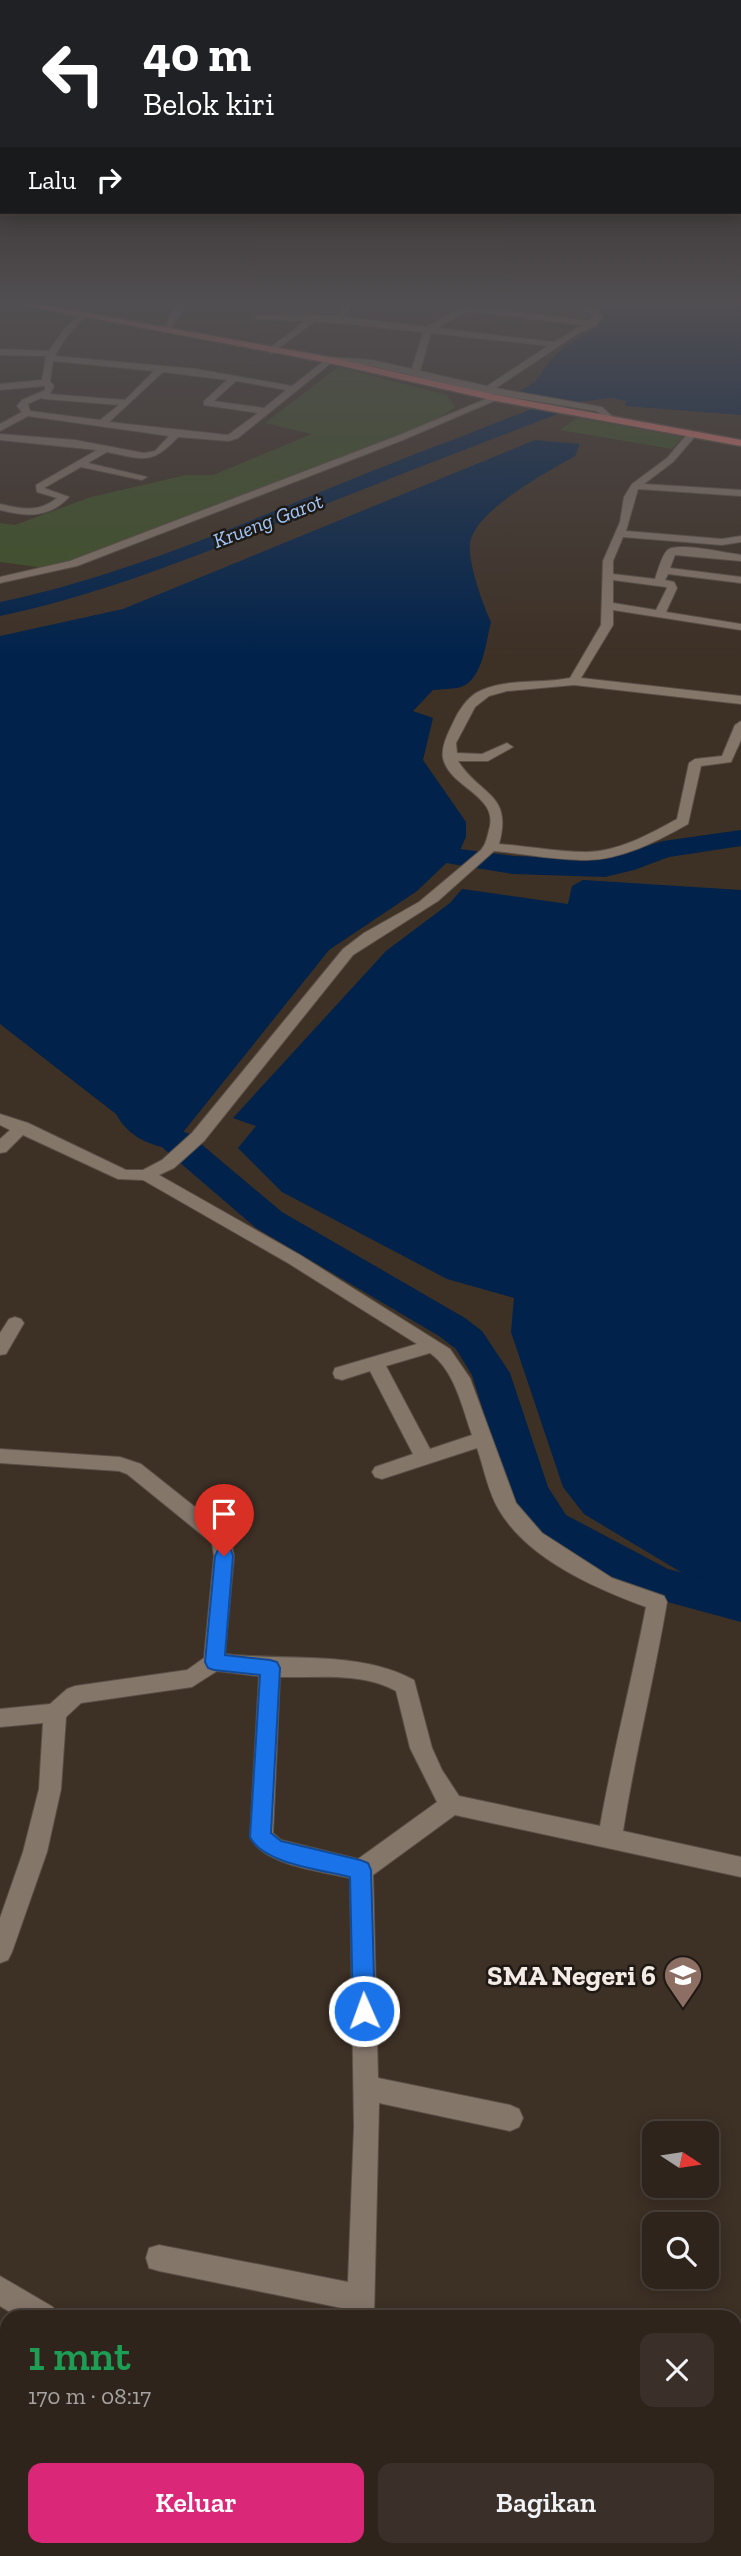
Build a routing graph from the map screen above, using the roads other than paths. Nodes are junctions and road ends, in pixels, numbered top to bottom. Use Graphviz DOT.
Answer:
graph roads {
  1 [pos="83,421"];
  2 [pos="104,421"];
  3 [pos="254,421"];
  4 [pos="439,421"];
  5 [pos="627,421"];
  6 [pos="101,424"];
  7 [pos="692,433"];
  8 [pos="176,434"];
  9 [pos="0,437"];
  10 [pos="741,443"];
  11 [pos="105,449"];
  12 [pos="82,464"];
  13 [pos="142,477"];
  14 [pos="635,486"];
  15 [pos="741,493"];
  16 [pos="0,507"];
  17 [pos="620,534"];
  18 [pos="741,539"];
  19 [pos="741,558"];
  20 [pos="607,576"];
  21 [pos="662,576"];
  22 [pos="0,580"];
  23 [pos="741,580"];
  24 [pos="608,606"];
  25 [pos="660,613"];
  26 [pos="741,626"];
  27 [pos="574,681"];
  28 [pos="741,699"];
  29 [pos="741,725"];
  30 [pos="507,747"];
  31 [pos="736,749"];
  32 [pos="449,757"];
  33 [pos="488,850"];
  34 [pos="0,1119"];
  35 [pos="22,1127"];
  36 [pos="0,1148"];
  37 [pos="146,1175"];
  38 [pos="15,1323"];
  39 [pos="432,1346"];
  40 [pos="0,1349"];
  41 [pos="374,1363"];
  42 [pos="342,1373"];
  43 [pos="483,1439"];
  44 [pos="0,1456"];
  45 [pos="425,1458"];
  46 [pos="382,1472"];
  47 [pos="214,1662"];
  48 [pos="270,1668"];
  49 [pos="55,1713"];
  50 [pos="0,1718"];
  51 [pos="452,1804"];
  52 [pos="610,1838"];
  53 [pos="741,1867"];
  54 [pos="360,1870"];
  55 [pos="0,1952"];
  56 [pos="366,2088"];
  57 [pos="510,2118"];
  58 [pos="159,2258"];
  59 [pos="0,2290"];
  60 [pos="360,2307"];
  61 [pos="32,2310"];
  1 -- 6 [label="street"];
  2 -- 6 [label="street"];
  3 -- 8 [label="street"];
  4 -- 22 [label="street"];
  5 -- 7 [label="highway"];
  6 -- 8 [label="street"];
  7 -- 10 [label="highway"];
  7 -- 14 [label="street"];
  8 -- 11 [label="street"];
  9 -- 11 [label="street"];
  11 -- 12 [label="street"];
  12 -- 13 [label="street"];
  12 -- 16 [label="street"];
  14 -- 15 [label="street"];
  14 -- 17 [label="street"];
  17 -- 18 [label="street"];
  17 -- 20 [label="street"];
  19 -- 21 [label="street"];
  20 -- 21 [label="street"];
  20 -- 24 [label="street"];
  21 -- 23 [label="street"];
  21 -- 25 [label="street"];
  24 -- 25 [label="street"];
  24 -- 27 [label="street"];
  25 -- 26 [label="street"];
  27 -- 28 [label="street"];
  27 -- 32 [label="street"];
  29 -- 31 [label="street"];
  30 -- 32 [label="street"];
  31 -- 33 [label="street"];
  32 -- 33 [label="street"];
  33 -- 37 [label="street"];
  34 -- 35 [label="street"];
  35 -- 36 [label="street"];
  35 -- 37 [label="street"];
  37 -- 39 [label="street"];
  38 -- 40 [label="street"];
  39 -- 41 [label="street"];
  39 -- 43 [label="street"];
  41 -- 42 [label="street"];
  41 -- 45 [label="street"];
  43 -- 45 [label="street"];
  43 -- 52 [label="street"];
  44 -- 47 [label="street"];
  45 -- 46 [label="street"];
  47 -- 48 [label="street"];
  47 -- 49 [label="street"];
  48 -- 51 [label="street"];
  48 -- 54 [label="street"];
  49 -- 50 [label="street"];
  49 -- 55 [label="street"];
  51 -- 52 [label="street"];
  51 -- 54 [label="street"];
  52 -- 53 [label="street"];
  54 -- 56 [label="street"];
  56 -- 57 [label="street"];
  56 -- 60 [label="street"];
  58 -- 60 [label="street"];
  59 -- 61 [label="street"];
}
